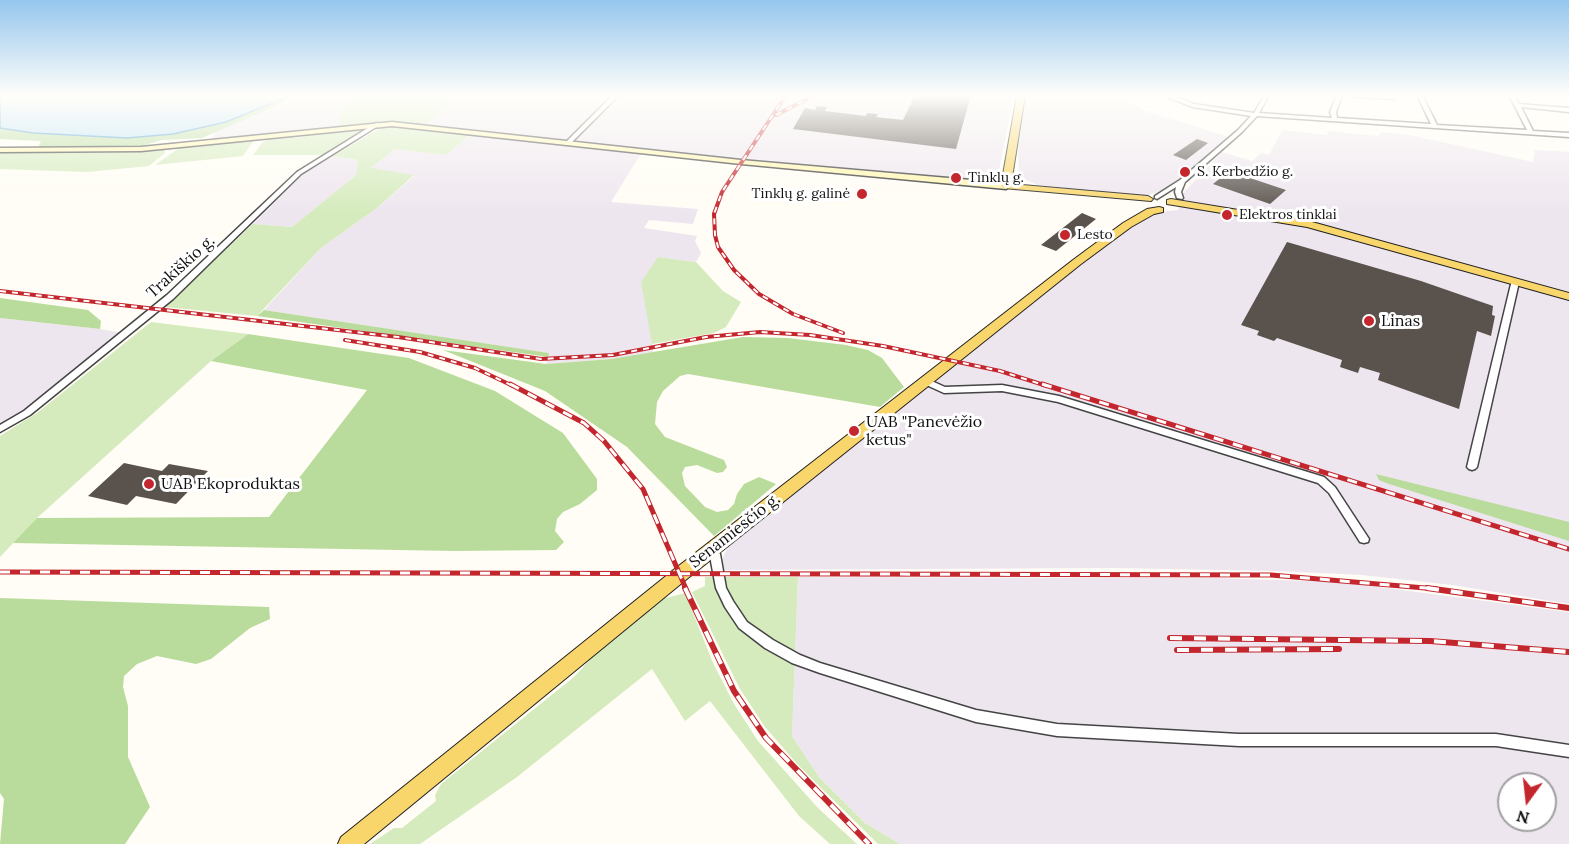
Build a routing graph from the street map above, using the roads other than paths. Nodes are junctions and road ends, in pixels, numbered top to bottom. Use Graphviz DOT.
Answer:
graph roads {
  1 [pos="280,134"];
  2 [pos="361,134"];
  3 [pos="482,134"];
  4 [pos="576,134"];
  5 [pos="1015,134"];
  6 [pos="1234,134"];
  7 [pos="568,143"];
  8 [pos="0,150"];
  9 [pos="1182,183"];
  10 [pos="1006,186"];
  11 [pos="1109,197"];
  12 [pos="1147,202"];
  13 [pos="1173,202"];
  14 [pos="1159,210"];
  15 [pos="1245,213"];
  16 [pos="1128,223"];
  17 [pos="1515,282"];
  18 [pos="1569,297"];
  19 [pos="925,381"];
  20 [pos="0,429"];
  21 [pos="1472,467"];
  22 [pos="1364,539"];
  23 [pos="711,550"];
  24 [pos="1569,751"];
  25 [pos="348,844"];
  1 -- 8 [label="main road"];
  2 -- 20 [label="street, Trakiškio g."];
  3 -- 7 [label="main road"];
  4 -- 7 [label="street"];
  5 -- 10 [label="main road"];
  6 -- 9 [label="street, Senamiesčio g."];
  7 -- 10 [label="main road"];
  9 -- 12 [label="street, Senamiesčio g."];
  9 -- 13 [label="street, Senamiesčio g."];
  10 -- 11 [label="main road"];
  11 -- 12 [label="main road"];
  11 -- 12 [label="main road"];
  12 -- 13 [label="main road"];
  12 -- 14 [label="main road"];
  12 -- 16 [label="main road, Senamiesčio g."];
  13 -- 14 [label="main road, Senamiesčio g."];
  13 -- 15 [label="main road"];
  13 -- 15 [label="main road"];
  14 -- 16 [label="main road, Senamiesčio g."];
  15 -- 17 [label="main road"];
  16 -- 19 [label="main road, Senamiesčio g."];
  17 -- 18 [label="main road"];
  17 -- 21 [label="street"];
  19 -- 22 [label="street"];
  19 -- 23 [label="main road, Senamiesčio g."];
  23 -- 24 [label="street"];
  23 -- 25 [label="main road, Senamiesčio g."];
}
